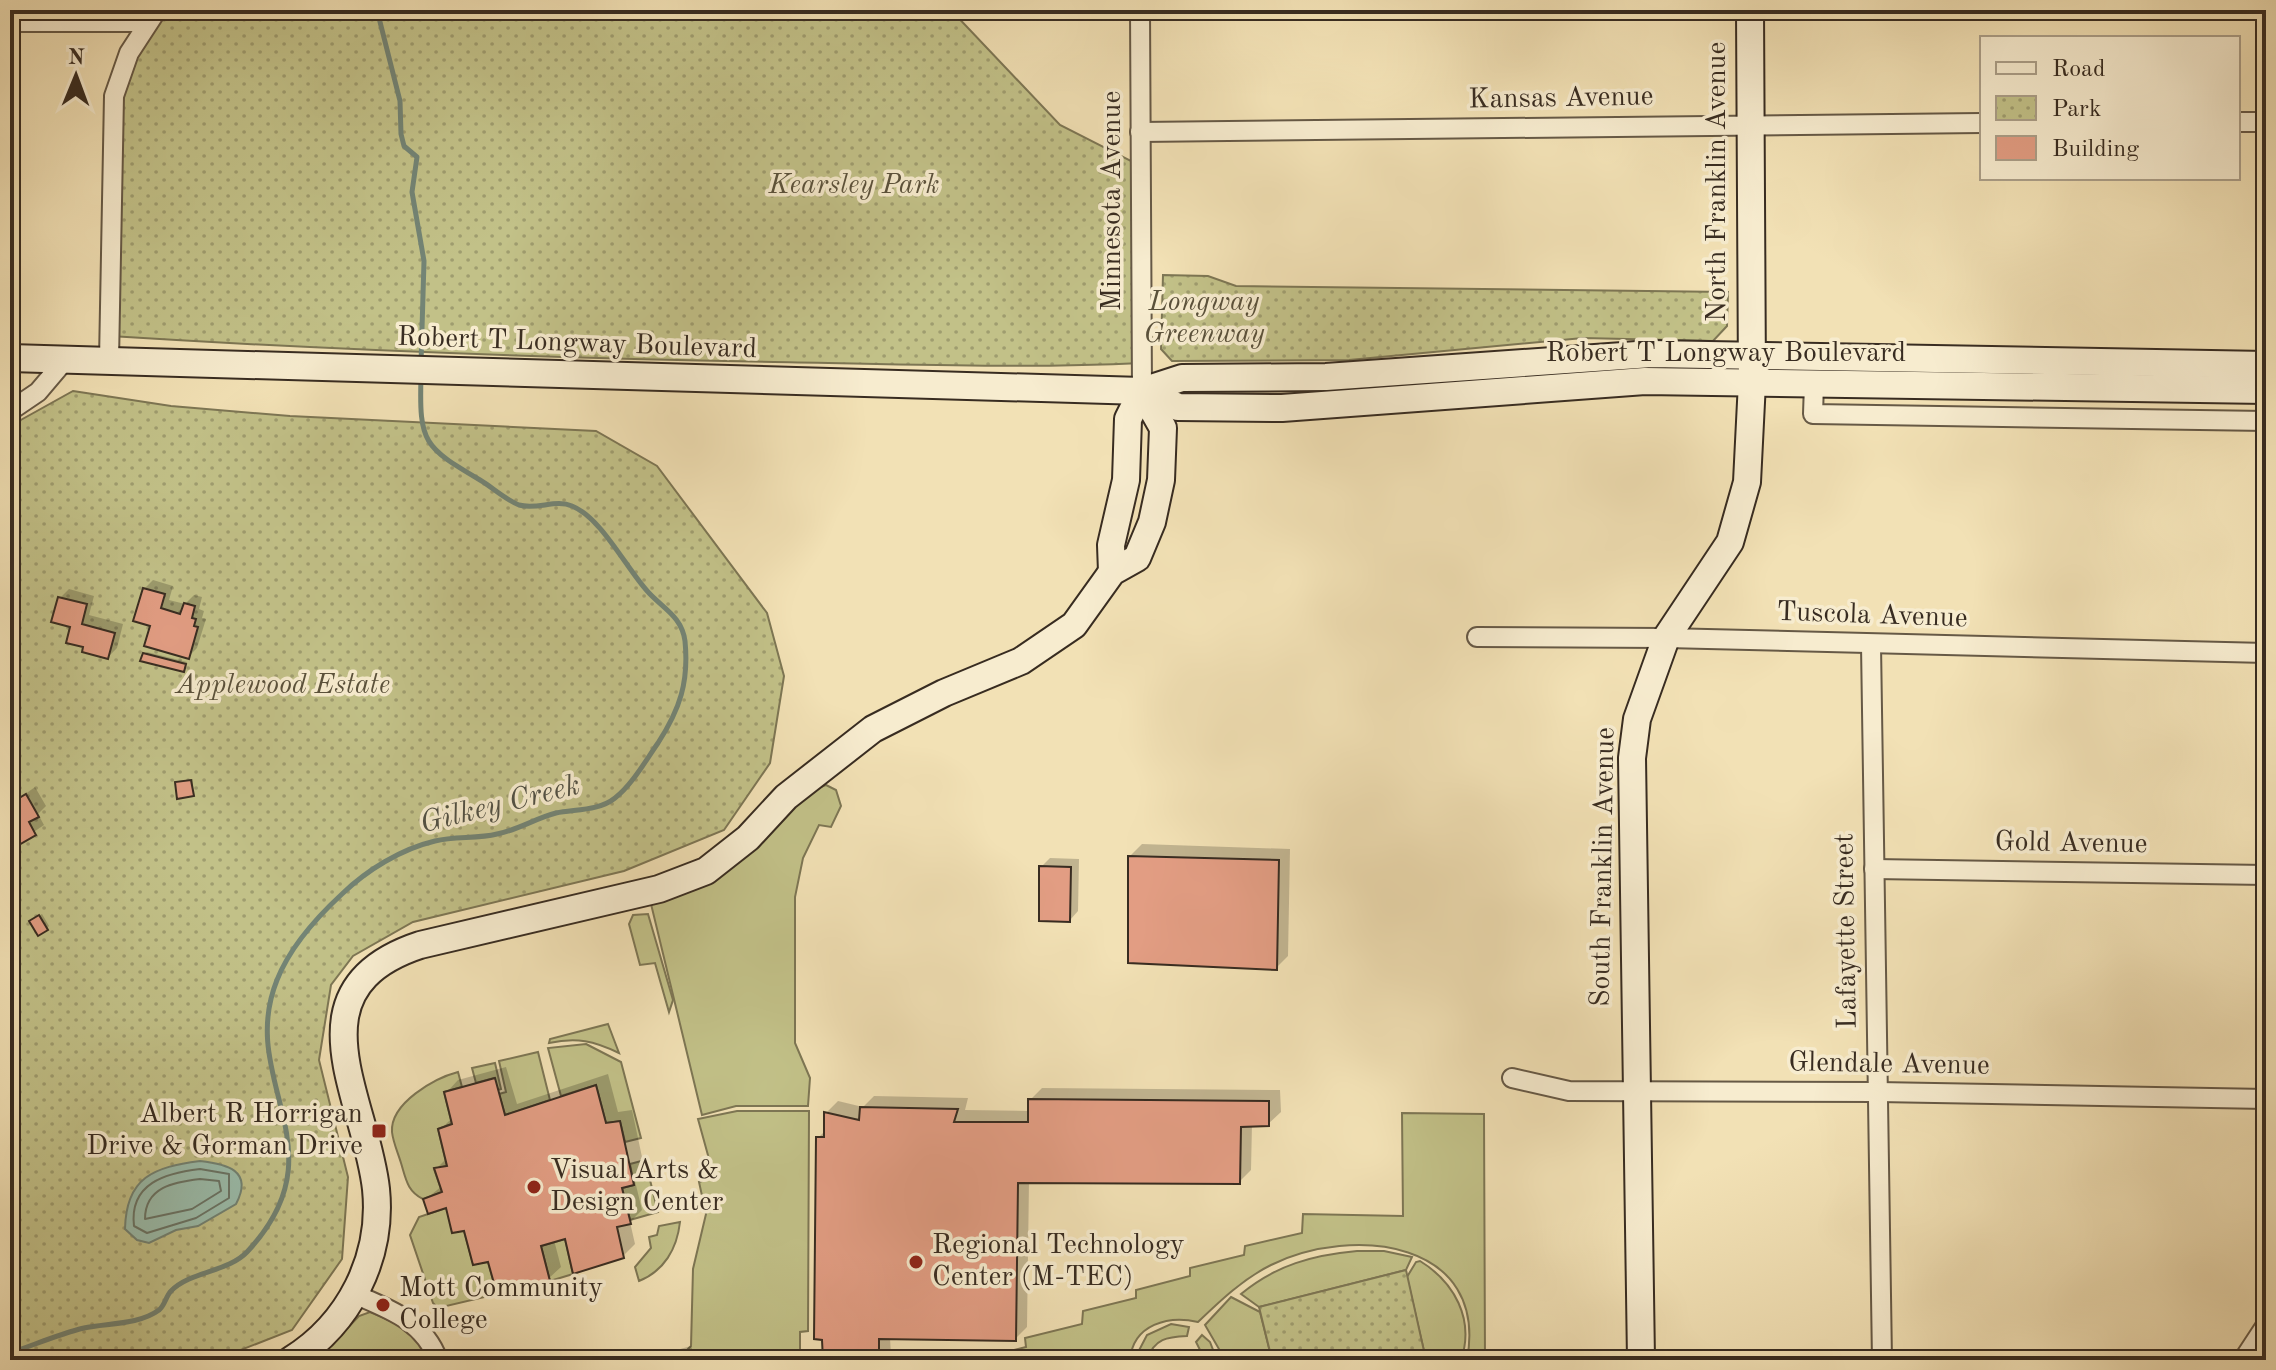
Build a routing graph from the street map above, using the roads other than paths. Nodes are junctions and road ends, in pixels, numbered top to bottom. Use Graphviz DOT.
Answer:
graph roads {
  1 [pos="1140,10"];
  2 [pos="1750,10"];
  3 [pos="152,16"];
  4 [pos="10,22"];
  5 [pos="2240,122"];
  6 [pos="2266,122"];
  7 [pos="1980,123"];
  8 [pos="1750,124"];
  9 [pos="1140,132"];
  10 [pos="1751,355"];
  11 [pos="10,358"];
  12 [pos="66,359"];
  13 [pos="109,360"];
  14 [pos="2266,365"];
  15 [pos="1752,382"];
  16 [pos="1814,384"];
  17 [pos="2266,390"];
  18 [pos="1142,391"];
  19 [pos="10,411"];
  20 [pos="2266,421"];
  21 [pos="1112,572"];
  22 [pos="1477,637"];
  23 [pos="1666,638"];
  24 [pos="1871,645"];
  25 [pos="2266,653"];
  26 [pos="1874,869"];
  27 [pos="2266,875"];
  28 [pos="1512,1078"];
  29 [pos="1635,1092"];
  30 [pos="1878,1092"];
  31 [pos="2266,1099"];
  32 [pos="354,1294"];
  33 [pos="2266,1325"];
  34 [pos="291,1360"];
  35 [pos="438,1360"];
  36 [pos="1641,1360"];
  37 [pos="1882,1360"];
  38 [pos="2243,1360"];
  1 -- 9 [label="street, Minnesota Avenue"];
  2 -- 8 [label="street, North Franklin Avenue"];
  3 -- 4 [label="street"];
  3 -- 13 [label="street"];
  5 -- 6 [label="street"];
  7 -- 8 [label="street, Kansas Avenue"];
  8 -- 9 [label="street, Kansas Avenue"];
  8 -- 10 [label="street, North Franklin Avenue"];
  9 -- 18 [label="street, Minnesota Avenue"];
  10 -- 14 [label="street, Robert T Longway Boulevard"];
  10 -- 15 [label="street, South Franklin Avenue"];
  10 -- 18 [label="street, Robert T Longway Boulevard"];
  11 -- 12 [label="street, Robert T Longway Boulevard"];
  12 -- 13 [label="street, Robert T Longway Boulevard"];
  12 -- 19 [label="street"];
  13 -- 18 [label="street, Robert T Longway Boulevard"];
  15 -- 16 [label="street, Robert T Longway Boulevard"];
  15 -- 18 [label="street, Robert T Longway Boulevard"];
  15 -- 23 [label="street, South Franklin Avenue"];
  16 -- 17 [label="street, Robert T Longway Boulevard"];
  16 -- 20 [label="street"];
  18 -- 21 [label="street"];
  18 -- 21 [label="street"];
  21 -- 32 [label="street"];
  22 -- 23 [label="street, Tuscola Avenue"];
  23 -- 24 [label="street, Tuscola Avenue"];
  23 -- 29 [label="street, South Franklin Avenue"];
  24 -- 25 [label="street, Tuscola Avenue"];
  24 -- 26 [label="street, Lafayette Street"];
  26 -- 27 [label="street, Gold Avenue"];
  26 -- 30 [label="street, Lafayette Street"];
  28 -- 29 [label="street, Glendale Avenue"];
  29 -- 30 [label="street, Glendale Avenue"];
  29 -- 36 [label="street, South Franklin Avenue"];
  30 -- 31 [label="street, Glendale Avenue"];
  30 -- 37 [label="street, Lafayette Street"];
  32 -- 34 [label="street"];
  32 -- 35 [label="street"];
  33 -- 38 [label="street"];
}
